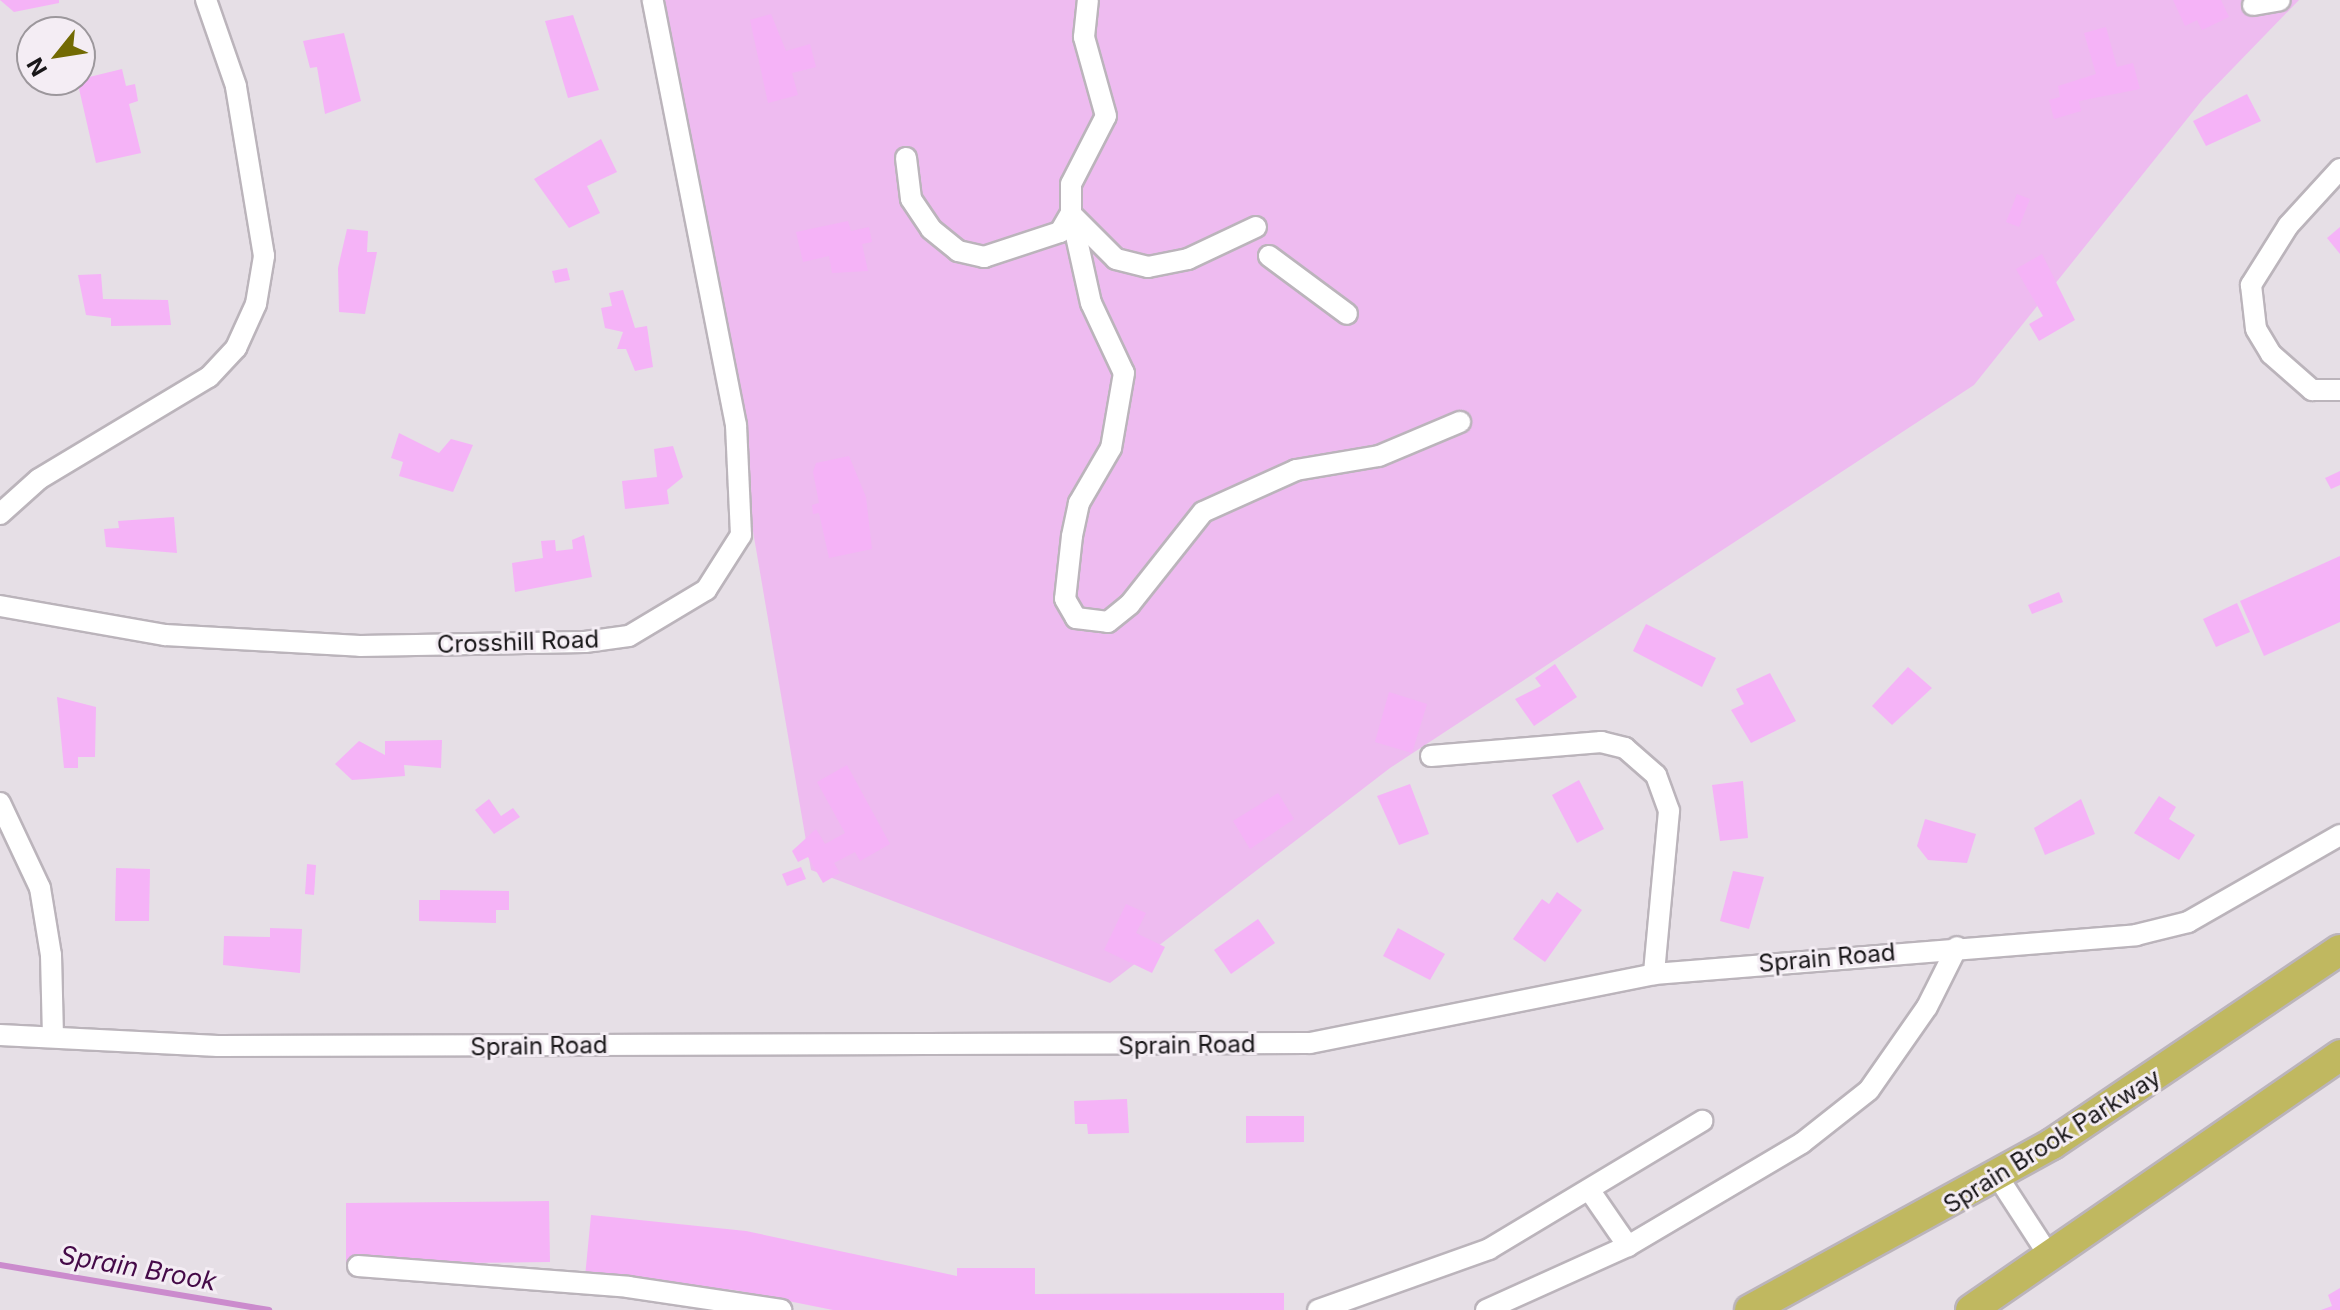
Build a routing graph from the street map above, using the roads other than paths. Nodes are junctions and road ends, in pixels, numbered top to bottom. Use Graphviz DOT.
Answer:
graph roads {
  1 [pos="206,0"];
  2 [pos="653,0"];
  3 [pos="1088,0"];
  4 [pos="2280,0"];
  5 [pos="2253,5"];
  6 [pos="906,158"];
  7 [pos="2340,169"];
  8 [pos="1071,213"];
  9 [pos="1256,227"];
  10 [pos="1269,256"];
  11 [pos="1347,314"];
  12 [pos="2340,390"];
  13 [pos="1460,422"];
  14 [pos="0,514"];
  15 [pos="0,606"];
  16 [pos="1431,756"];
  17 [pos="0,803"];
  18 [pos="2340,835"];
  19 [pos="1957,947"];
  20 [pos="2340,950"];
  21 [pos="1654,974"];
  22 [pos="0,1035"];
  23 [pos="53,1037"];
  24 [pos="2340,1055"];
  25 [pos="1702,1121"];
  26 [pos="1998,1177"];
  27 [pos="1590,1191"];
  28 [pos="1628,1246"];
  29 [pos="2051,1259"];
  30 [pos="358,1266"];
  31 [pos="781,1310"];
  32 [pos="1318,1310"];
  33 [pos="1486,1310"];
  34 [pos="1750,1310"];
  35 [pos="1971,1310"];
  1 -- 14 [label="street"];
  2 -- 15 [label="street, Crosshill Road"];
  3 -- 8 [label="street"];
  4 -- 5 [label="street"];
  6 -- 8 [label="street"];
  7 -- 12 [label="street"];
  8 -- 9 [label="street"];
  8 -- 13 [label="street"];
  10 -- 11 [label="street"];
  16 -- 21 [label="street"];
  17 -- 23 [label="street"];
  18 -- 19 [label="street, Sprain Road"];
  19 -- 21 [label="street, Sprain Road"];
  19 -- 28 [label="street"];
  20 -- 26 [label="highway, Sprain Brook Parkway"];
  21 -- 23 [label="street, Sprain Road"];
  22 -- 23 [label="street, Sprain Road"];
  24 -- 29 [label="highway"];
  25 -- 27 [label="street"];
  26 -- 29 [label="street"];
  26 -- 34 [label="highway, Sprain Brook Parkway"];
  27 -- 28 [label="street"];
  27 -- 32 [label="street"];
  28 -- 33 [label="street"];
  29 -- 35 [label="highway"];
  30 -- 31 [label="street"];
}
